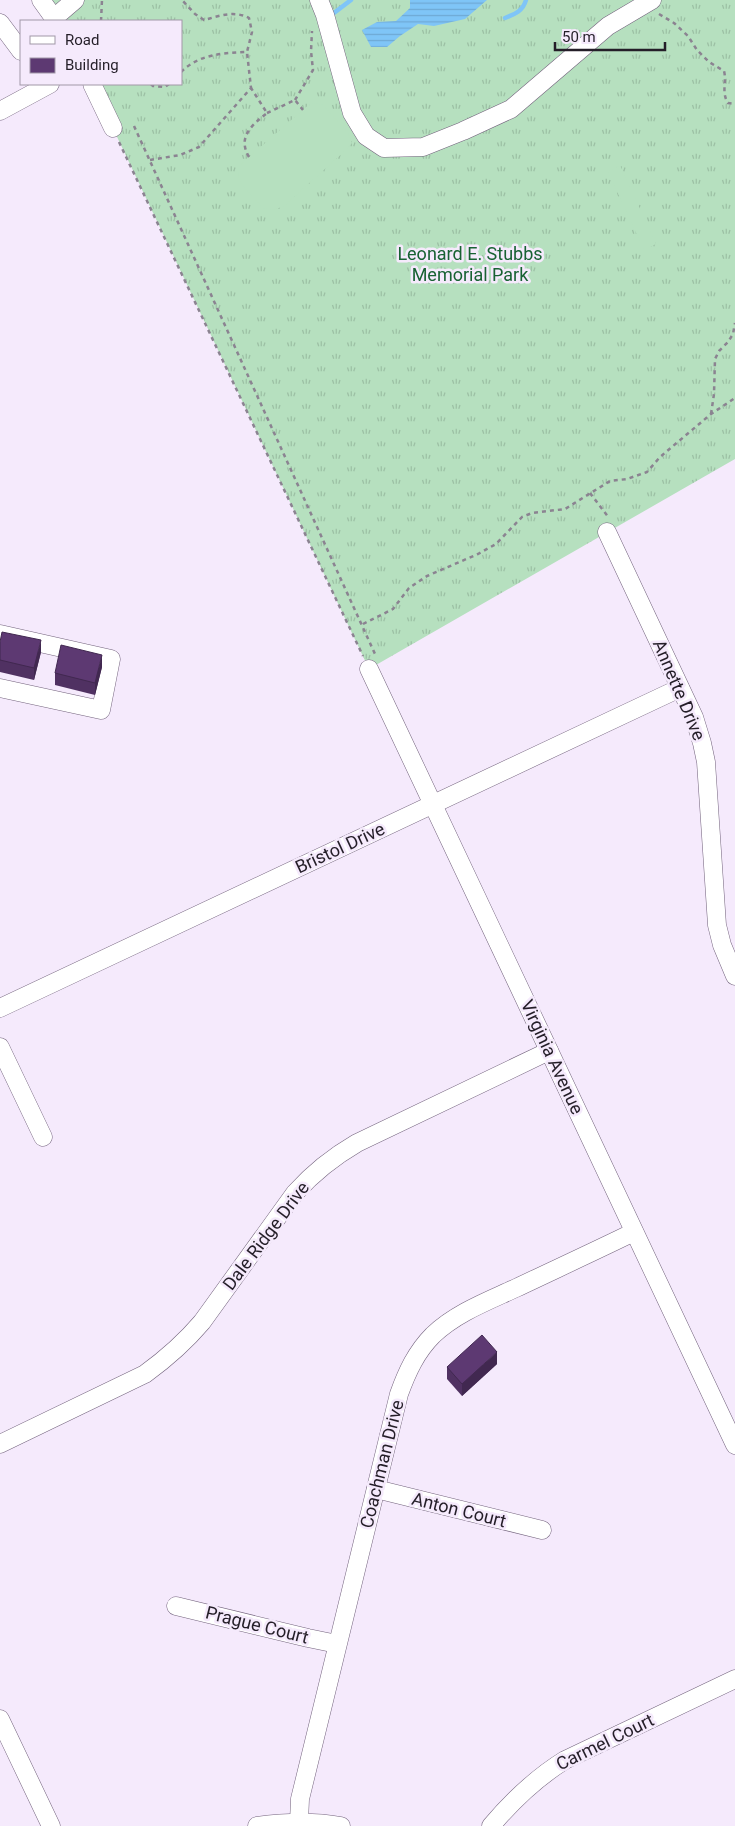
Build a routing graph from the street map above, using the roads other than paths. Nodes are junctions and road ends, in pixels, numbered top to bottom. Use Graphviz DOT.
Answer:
graph roads {
  1 [pos="41,0"];
  2 [pos="75,0"];
  3 [pos="319,0"];
  4 [pos="650,1"];
  5 [pos="55,19"];
  6 [pos="0,23"];
  7 [pos="20,50"];
  8 [pos="44,85"];
  9 [pos="92,85"];
  10 [pos="0,111"];
  11 [pos="112,128"];
  12 [pos="607,532"];
  13 [pos="0,634"];
  14 [pos="373,663"];
  15 [pos="0,688"];
  16 [pos="680,688"];
  17 [pos="432,804"];
  18 [pos="735,976"];
  19 [pos="0,1008"];
  20 [pos="0,1047"];
  21 [pos="549,1051"];
  22 [pos="44,1137"];
  23 [pos="634,1232"];
  24 [pos="734,1441"];
  25 [pos="0,1444"];
  26 [pos="376,1489"];
  27 [pos="542,1530"];
  28 [pos="176,1606"];
  29 [pos="337,1644"];
  30 [pos="735,1679"];
  31 [pos="0,1719"];
  32 [pos="299,1822"];
  33 [pos="51,1826"];
  34 [pos="257,1826"];
  35 [pos="341,1826"];
  36 [pos="491,1826"];
  1 -- 5 [label="street"];
  2 -- 5 [label="street"];
  3 -- 4 [label="street"];
  6 -- 7 [label="street"];
  8 -- 10 [label="street"];
  9 -- 11 [label="street"];
  12 -- 16 [label="street, Annette Drive"];
  13 -- 15 [label="street"];
  14 -- 17 [label="street, Virginia Avenue"];
  16 -- 17 [label="street, Bristol Drive"];
  16 -- 18 [label="street, Annette Drive"];
  17 -- 19 [label="street, Bristol Drive"];
  17 -- 21 [label="street, Virginia Avenue"];
  20 -- 22 [label="street"];
  21 -- 23 [label="street, Virginia Avenue"];
  21 -- 25 [label="street, Dale Ridge Drive"];
  23 -- 24 [label="street, Virginia Avenue"];
  23 -- 26 [label="street, Coachman Drive"];
  26 -- 27 [label="street, Anton Court"];
  26 -- 29 [label="street, Coachman Drive"];
  28 -- 29 [label="street, Prague Court"];
  29 -- 32 [label="street, Coachman Drive"];
  30 -- 36 [label="street, Carmel Court"];
  31 -- 33 [label="street"];
  32 -- 34 [label="street"];
  32 -- 35 [label="street"];
}
